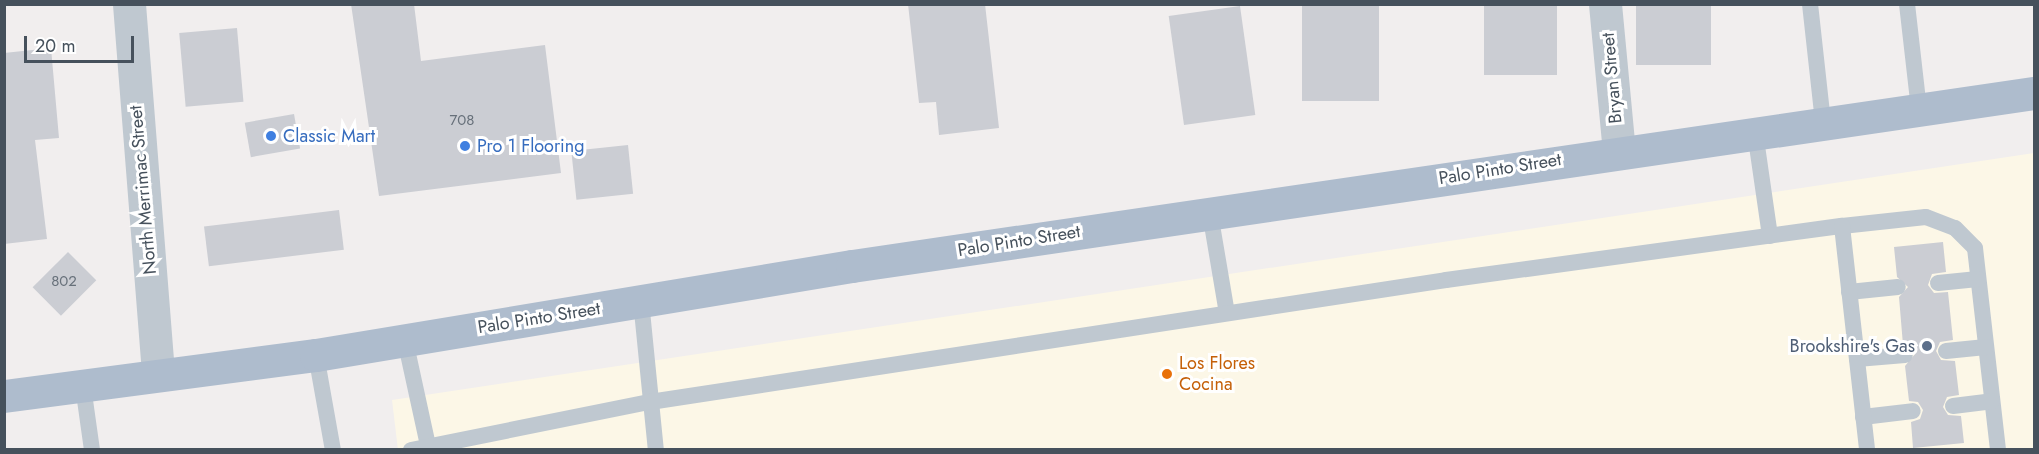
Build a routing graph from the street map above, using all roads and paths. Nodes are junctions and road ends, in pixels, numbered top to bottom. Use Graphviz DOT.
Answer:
graph roads {
  1 [pos="129,4"];
  2 [pos="1605,4"];
  3 [pos="1810,4"];
  4 [pos="1907,4"];
  5 [pos="2034,93"];
  6 [pos="1919,109"];
  7 [pos="1824,123"];
  8 [pos="1755,132"];
  9 [pos="1618,151"];
  10 [pos="1210,213"];
  11 [pos="1842,226"];
  12 [pos="1770,236"];
  13 [pos="1978,279"];
  14 [pos="1938,283"];
  15 [pos="1898,286"];
  16 [pos="1849,292"];
  17 [pos="641,301"];
  18 [pos="1227,314"];
  19 [pos="405,340"];
  20 [pos="1986,347"];
  21 [pos="1946,351"];
  22 [pos="1905,354"];
  23 [pos="316,355"];
  24 [pos="1857,359"];
  25 [pos="158,375"];
  26 [pos="83,386"];
  27 [pos="4,396"];
  28 [pos="1992,401"];
  29 [pos="650,402"];
  30 [pos="1953,406"];
  31 [pos="1913,411"];
  32 [pos="1863,417"];
  33 [pos="429,448"];
  34 [pos="92,450"];
  35 [pos="333,450"];
  36 [pos="411,450"];
  37 [pos="656,450"];
  38 [pos="1867,450"];
  39 [pos="1998,450"];
  1 -- 25 [label="street, North Merrimac Street"];
  2 -- 9 [label="street, Bryan Street"];
  3 -- 7 [label="lane"];
  4 -- 6 [label="lane"];
  5 -- 6 [label="main road, Palo Pinto Street"];
  6 -- 7 [label="main road, Palo Pinto Street"];
  7 -- 8 [label="main road, Palo Pinto Street"];
  8 -- 9 [label="main road, Palo Pinto Street"];
  8 -- 12 [label="lane"];
  9 -- 10 [label="main road, Palo Pinto Street"];
  10 -- 17 [label="main road, Palo Pinto Street"];
  10 -- 18 [label="lane"];
  11 -- 12 [label="lane"];
  11 -- 13 [label="lane"];
  11 -- 16 [label="lane"];
  12 -- 18 [label="lane"];
  13 -- 14 [label="lane"];
  13 -- 20 [label="lane"];
  15 -- 16 [label="lane"];
  16 -- 24 [label="lane"];
  17 -- 19 [label="main road, Palo Pinto Street"];
  17 -- 29 [label="lane"];
  18 -- 29 [label="lane"];
  19 -- 23 [label="main road, Palo Pinto Street"];
  19 -- 33 [label="lane"];
  20 -- 21 [label="lane"];
  20 -- 28 [label="lane"];
  22 -- 24 [label="lane"];
  23 -- 25 [label="main road, Palo Pinto Street"];
  23 -- 35 [label="lane"];
  24 -- 32 [label="lane"];
  25 -- 26 [label="main road, Palo Pinto Street"];
  26 -- 27 [label="main road, Palo Pinto Street"];
  26 -- 34 [label="lane"];
  28 -- 30 [label="lane"];
  28 -- 39 [label="lane"];
  29 -- 33 [label="lane"];
  29 -- 37 [label="lane"];
  31 -- 32 [label="lane"];
  32 -- 38 [label="lane"];
  33 -- 36 [label="lane"];
}
